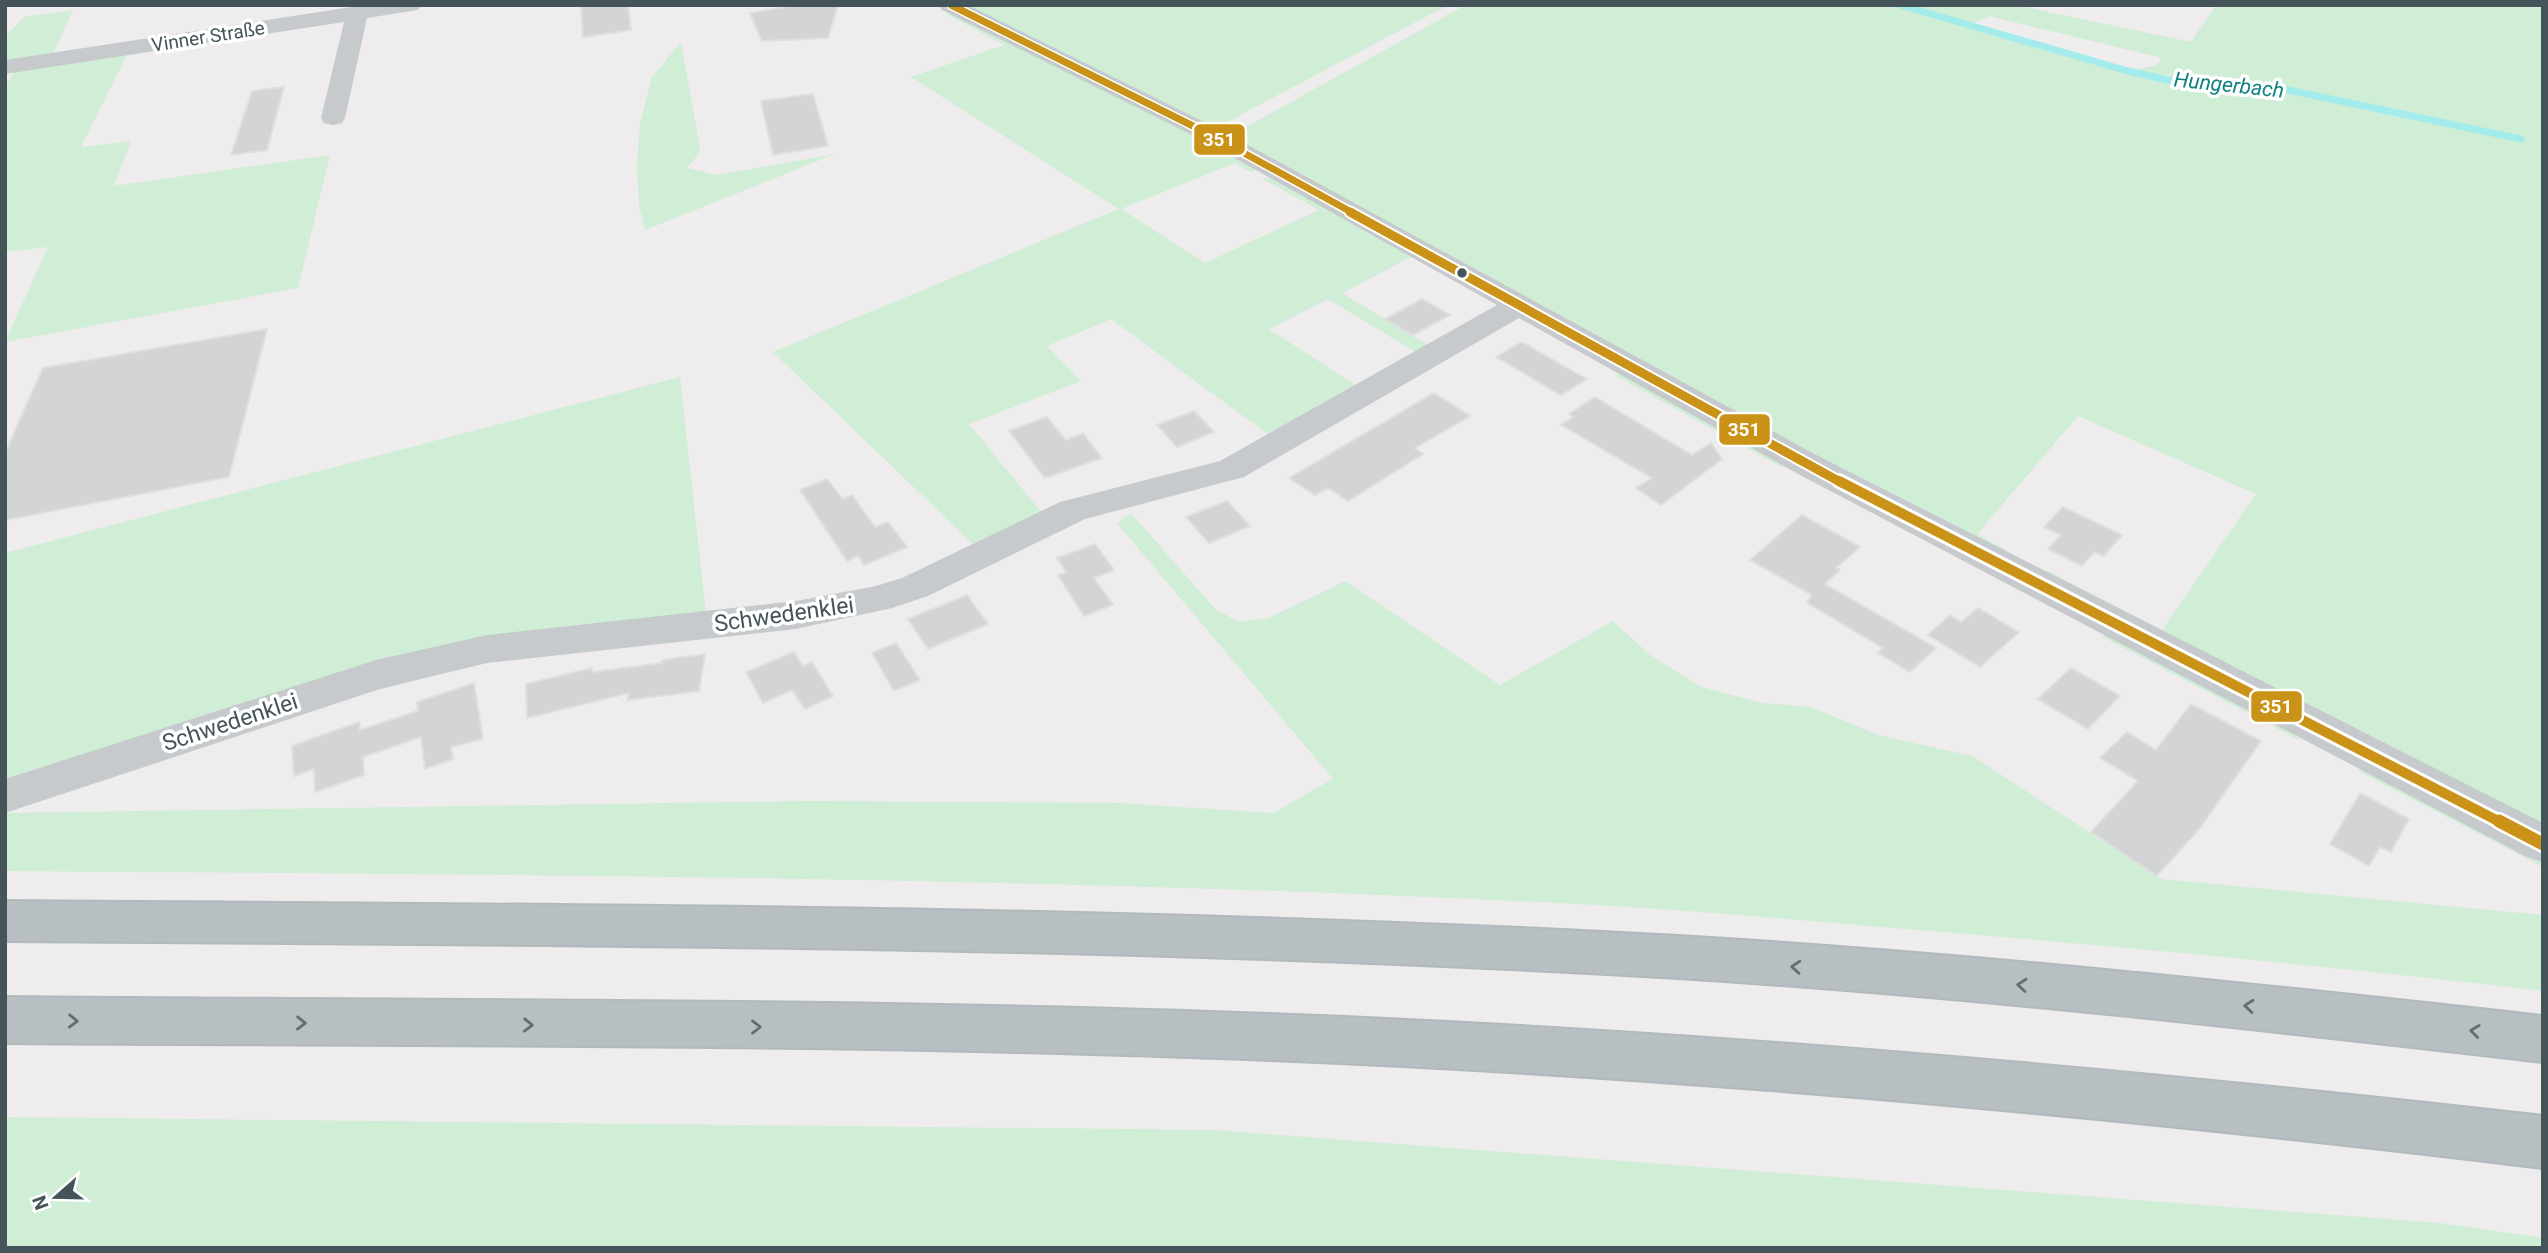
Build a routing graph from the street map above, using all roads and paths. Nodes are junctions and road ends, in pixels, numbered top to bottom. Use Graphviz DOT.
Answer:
graph roads {
  1 [pos="410,5"];
  2 [pos="950,5"];
  3 [pos="357,13"];
  4 [pos="5,67"];
  5 [pos="333,118"];
  6 [pos="1518,306"];
  7 [pos="5,796"];
  8 [pos="2543,844"];
  9 [pos="5,921"];
  10 [pos="5,1020"];
  11 [pos="2543,1039"];
  12 [pos="2543,1142"];
  1 -- 3 [label="street, Vinner Straße"];
  2 -- 6 [label="street"];
  3 -- 4 [label="street, Vinner Straße"];
  3 -- 5 [label="street"];
  6 -- 7 [label="street, Schwedenklei"];
  6 -- 8 [label="street"];
  11 -- 9 [label="highway, one-way"];
  10 -- 12 [label="highway, one-way"];
}
